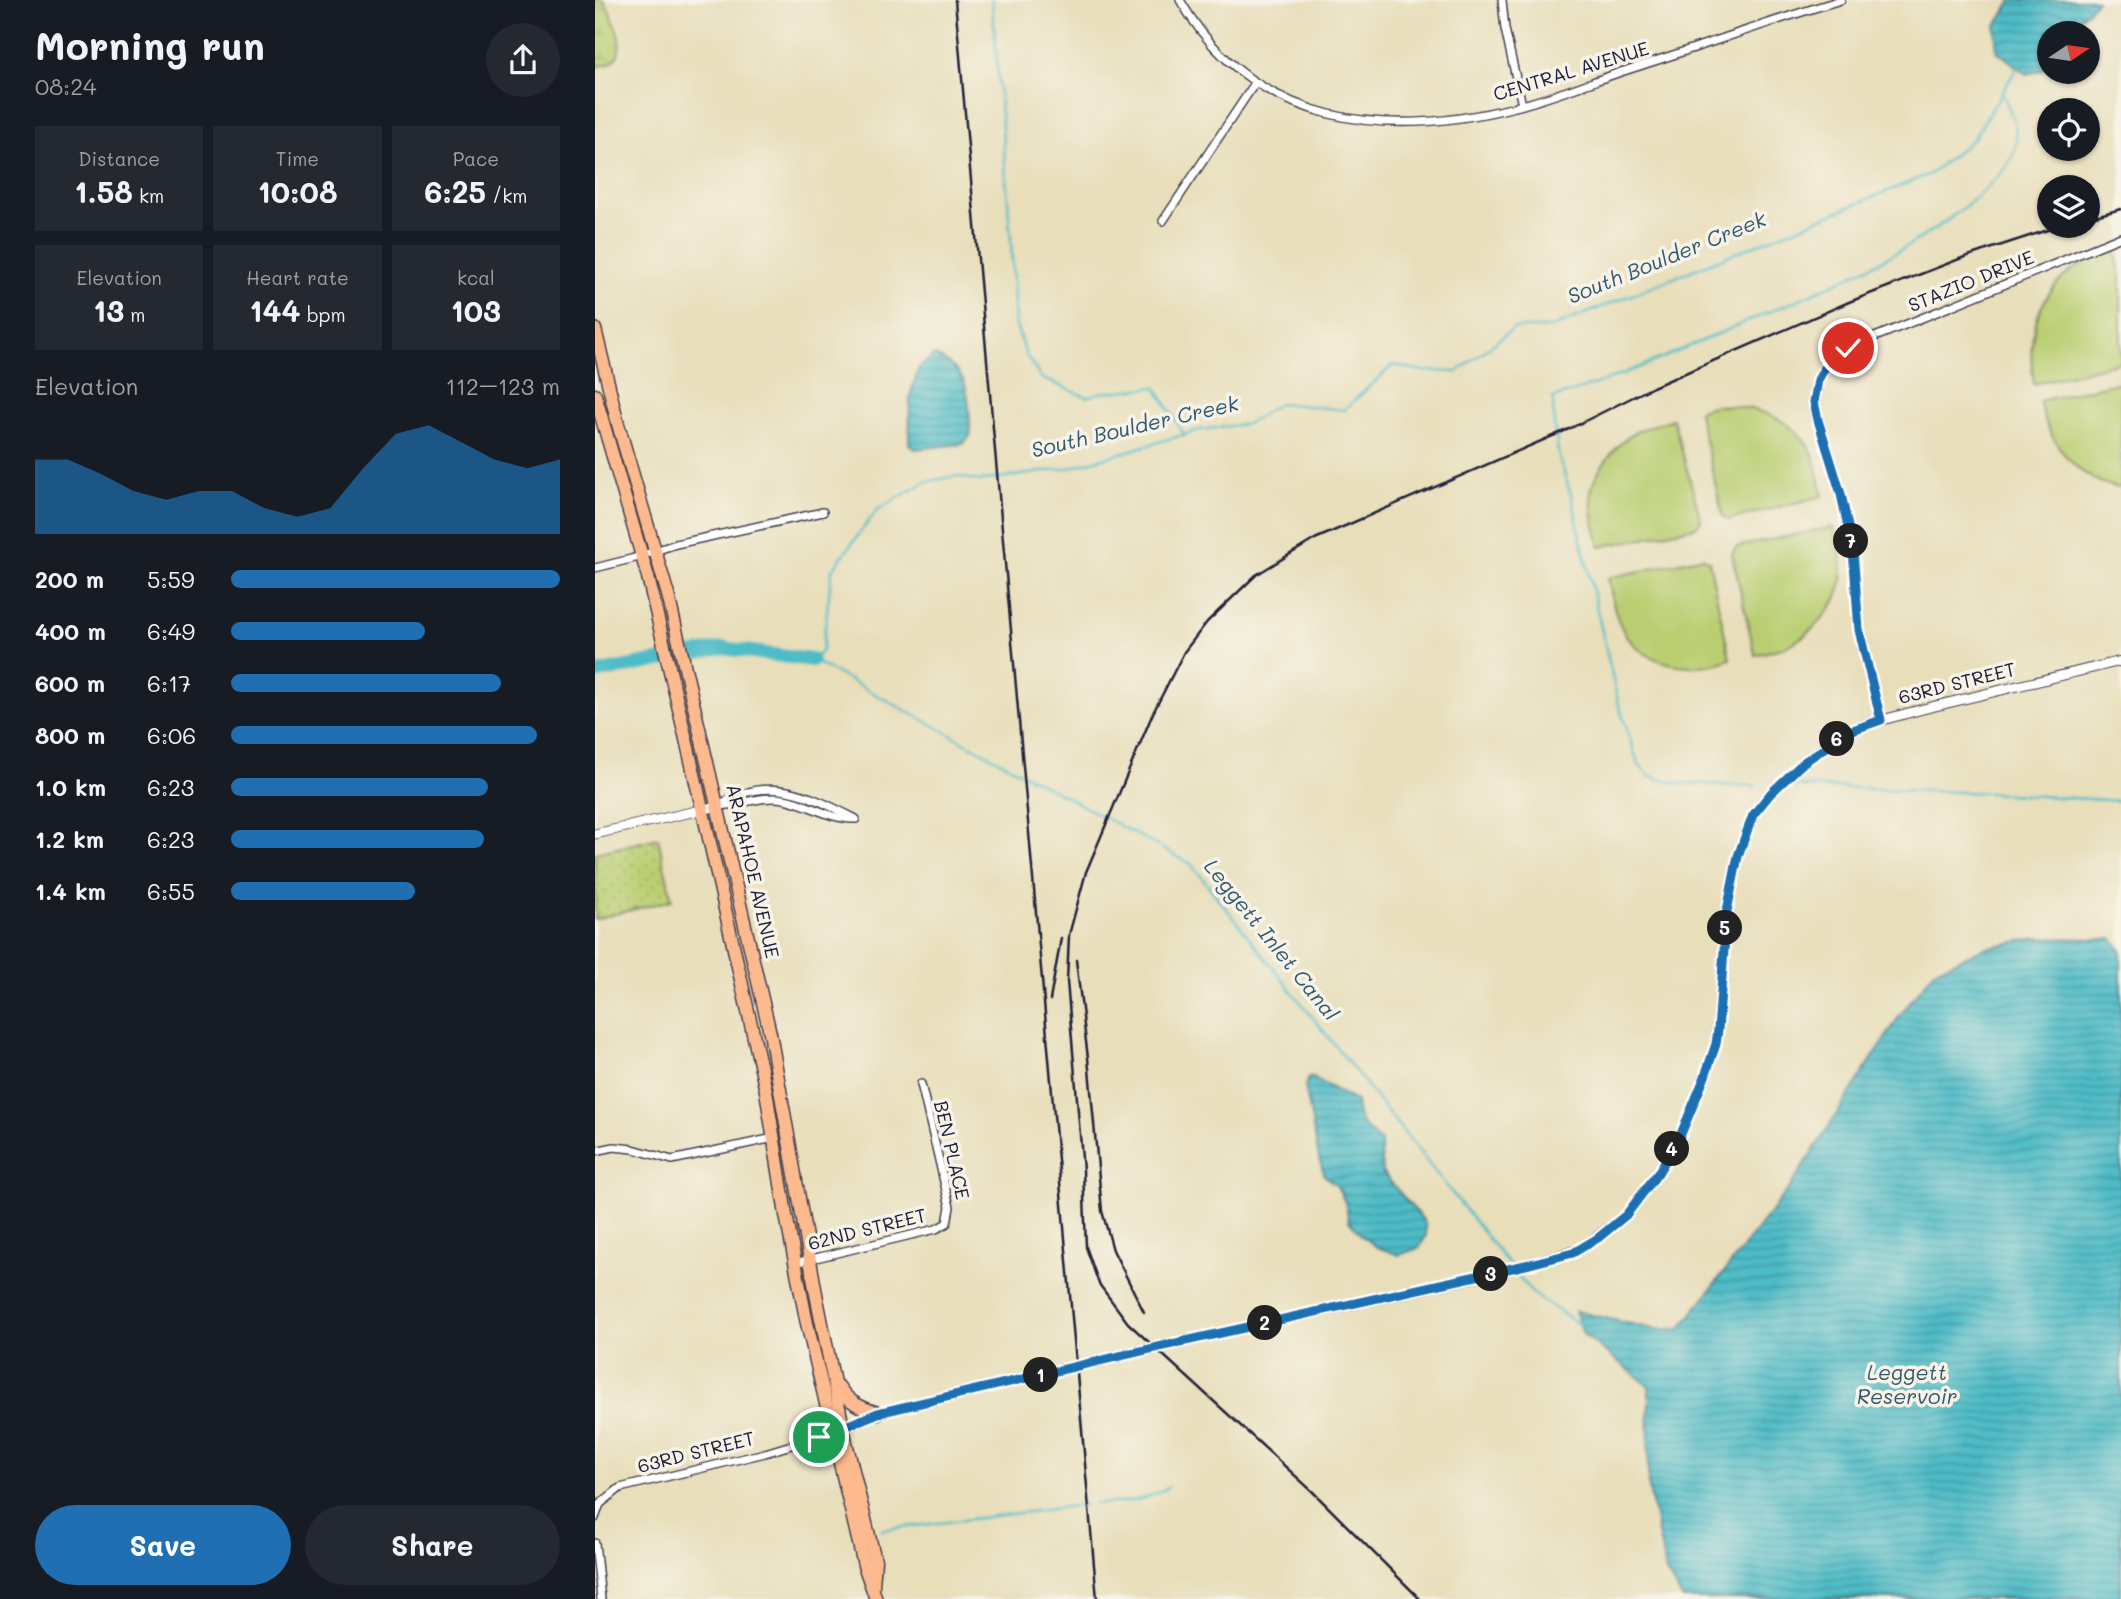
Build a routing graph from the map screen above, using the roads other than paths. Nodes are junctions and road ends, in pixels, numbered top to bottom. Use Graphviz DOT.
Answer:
graph roads {
  1 [pos="1180,0"];
  2 [pos="1502,0"];
  3 [pos="1841,0"];
  4 [pos="1255,83"];
  5 [pos="1522,105"];
  6 [pos="1163,221"];
  7 [pos="2121,237"];
  8 [pos="595,329"];
  9 [pos="595,395"];
  10 [pos="823,512"];
  11 [pos="657,550"];
  12 [pos="642,555"];
  13 [pos="595,568"];
  14 [pos="2121,661"];
  15 [pos="1881,720"];
  16 [pos="718,806"];
  17 [pos="702,810"];
  18 [pos="595,834"];
  19 [pos="921,1084"];
  20 [pos="774,1138"];
  21 [pos="595,1151"];
  22 [pos="947,1223"];
  23 [pos="810,1259"];
  24 [pos="795,1263"];
  25 [pos="836,1382"];
  26 [pos="878,1413"];
  27 [pos="838,1430"];
  28 [pos="595,1518"];
  29 [pos="595,1543"];
  30 [pos="875,1592"];
  31 [pos="601,1599"];
  1 -- 4 [label="street, CENTRAL AVENUE"];
  2 -- 5 [label="street"];
  3 -- 5 [label="street, CENTRAL AVENUE"];
  4 -- 5 [label="street, CENTRAL AVENUE"];
  4 -- 6 [label="street"];
  7 -- 15 [label="street, STAZIO DRIVE"];
  8 -- 11 [label="main road, ARAPAHOE AVENUE"];
  9 -- 12 [label="main road, ARAPAHOE AVENUE"];
  10 -- 11 [label="street"];
  11 -- 12 [label="street"];
  11 -- 16 [label="main road, ARAPAHOE AVENUE"];
  12 -- 13 [label="street"];
  12 -- 17 [label="main road, ARAPAHOE AVENUE"];
  14 -- 15 [label="street, 63RD STREET"];
  15 -- 26 [label="street, 63RD STREET"];
  16 -- 16 [label="street"];
  16 -- 17 [label="street"];
  16 -- 23 [label="main road, ARAPAHOE AVENUE"];
  17 -- 18 [label="street"];
  17 -- 20 [label="main road, ARAPAHOE AVENUE"];
  19 -- 22 [label="street, BEN PLACE"];
  20 -- 21 [label="street"];
  20 -- 24 [label="main road, ARAPAHOE AVENUE"];
  22 -- 23 [label="street, 62ND STREET"];
  23 -- 24 [label="street, 62ND STREET"];
  23 -- 25 [label="main road, ARAPAHOE AVENUE"];
  24 -- 27 [label="main road, ARAPAHOE AVENUE"];
  25 -- 26 [label="main road"];
  25 -- 27 [label="main road, ARAPAHOE AVENUE"];
  26 -- 27 [label="street, 63RD STREET"];
  27 -- 28 [label="street, 63RD STREET"];
  27 -- 30 [label="main road"];
  29 -- 31 [label="street"];
}
